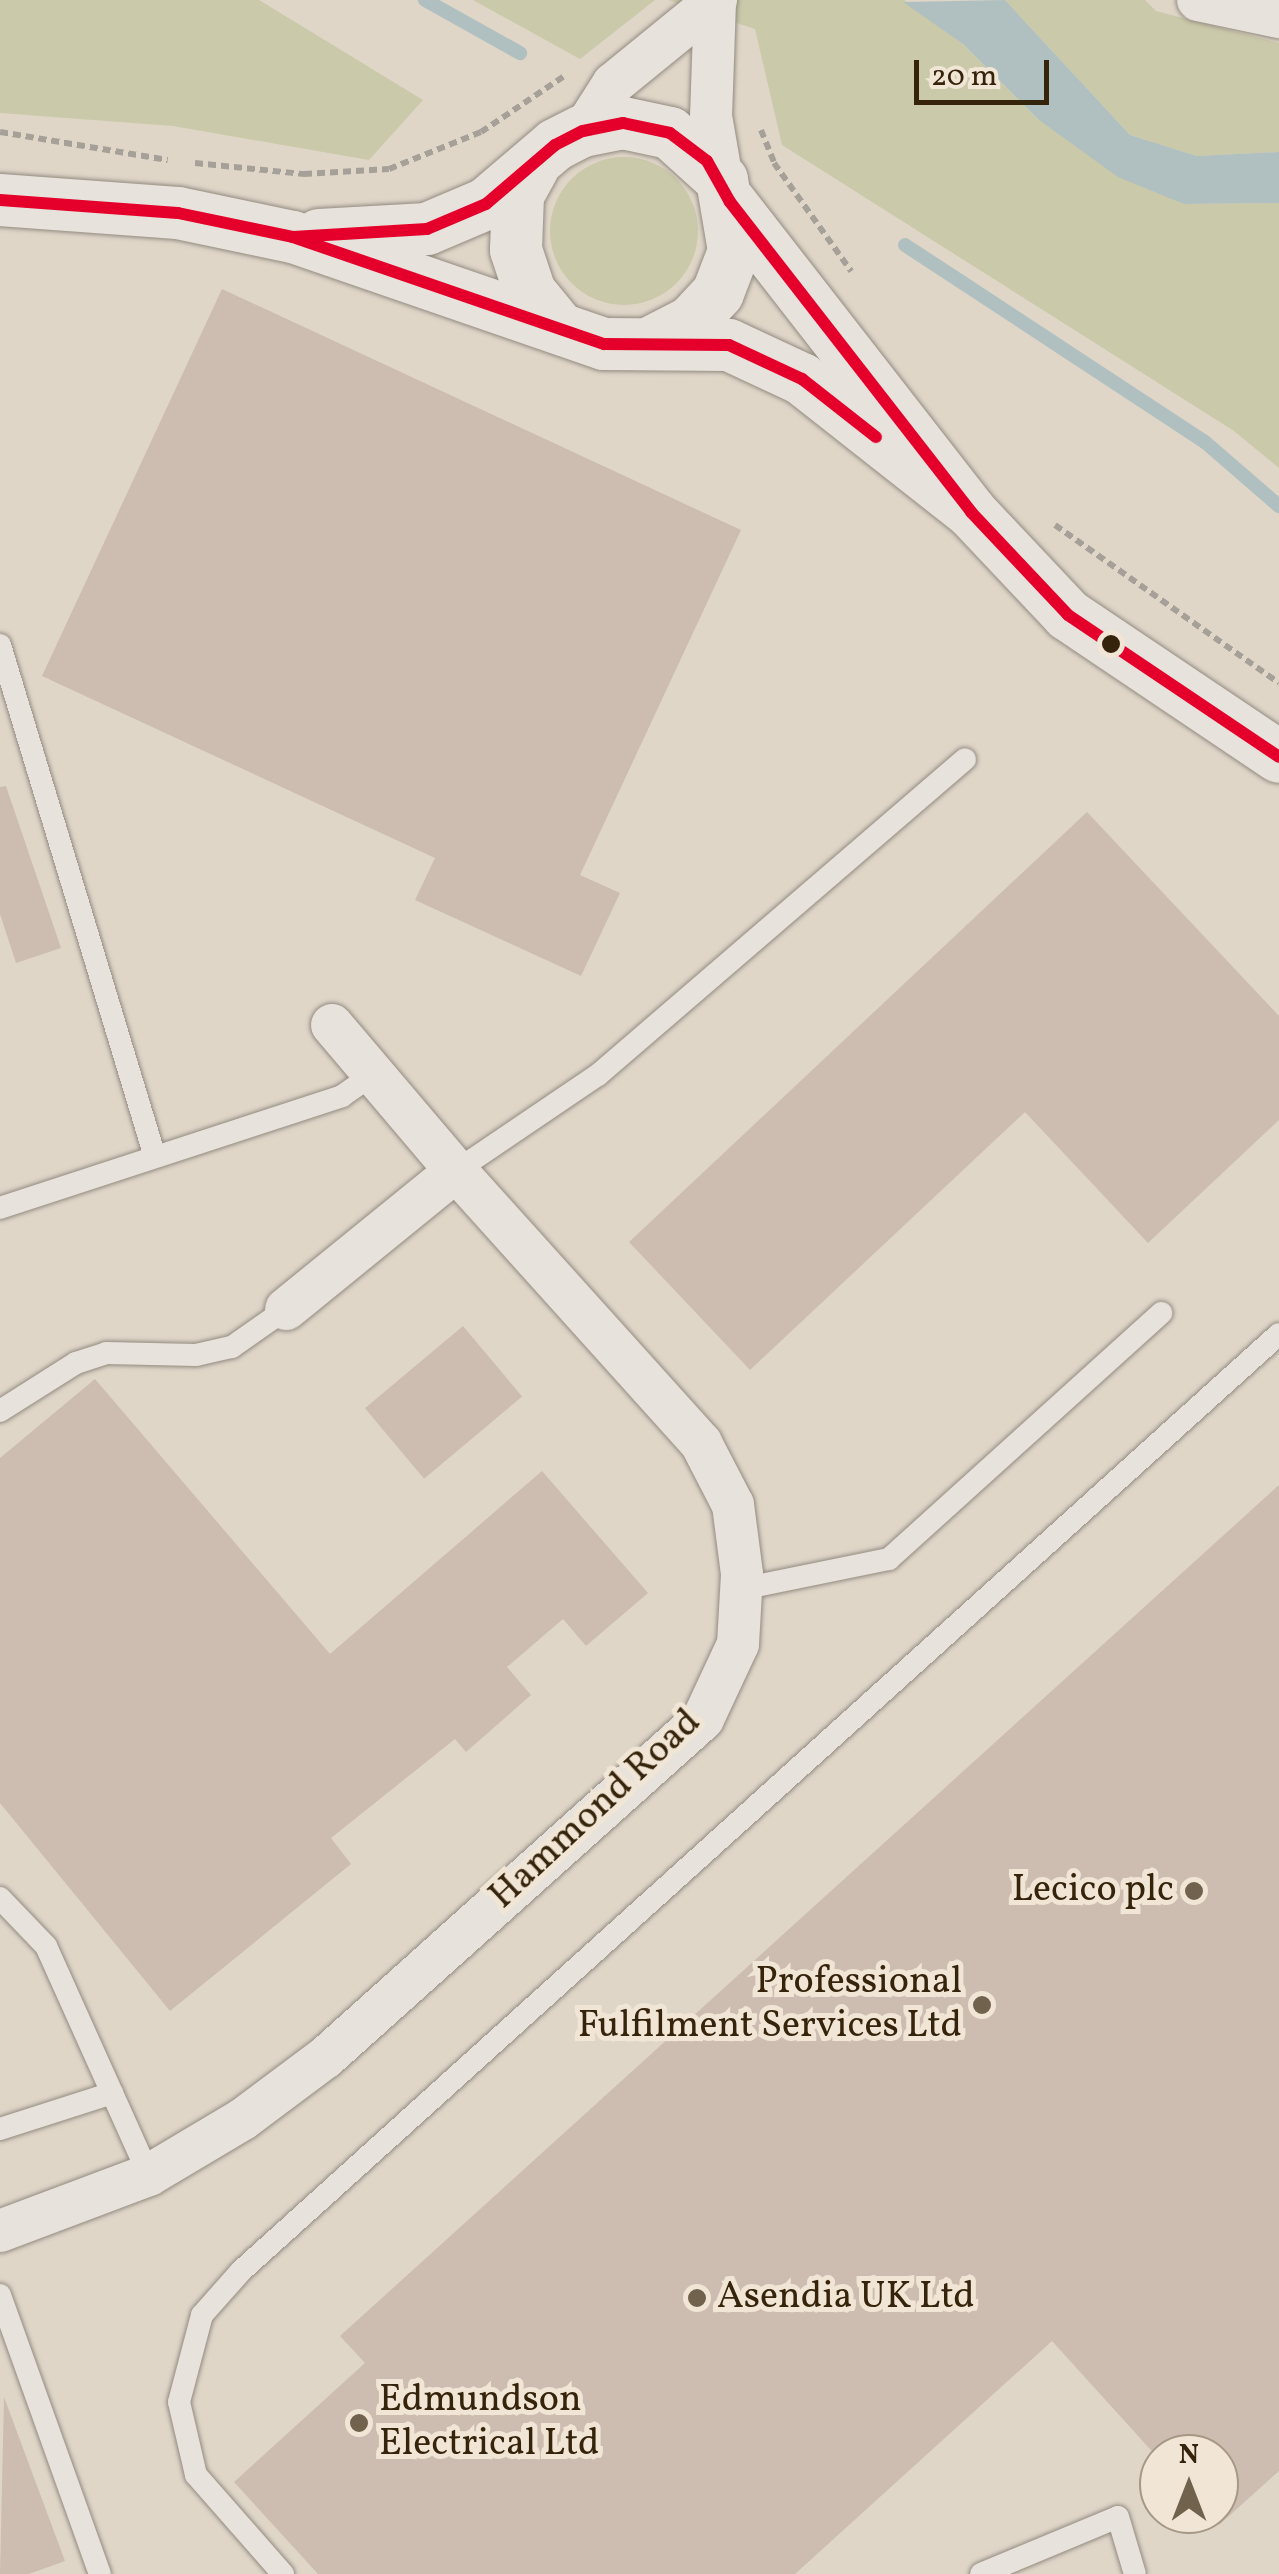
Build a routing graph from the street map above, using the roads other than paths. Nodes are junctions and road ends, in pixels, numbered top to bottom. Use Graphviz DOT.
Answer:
graph roads {
  1 [pos="1198,0"];
  2 [pos="716,1"];
  3 [pos="1279,17"];
  4 [pos="583,131"];
  5 [pos="533,168"];
  6 [pos="726,191"];
  7 [pos="0,200"];
  8 [pos="293,237"];
  9 [pos="558,325"];
  10 [pos="650,342"];
  11 [pos="972,512"];
  12 [pos="0,644"];
  13 [pos="1279,757"];
  14 [pos="965,759"];
  15 [pos="332,1025"];
  16 [pos="374,1074"];
  17 [pos="156,1157"];
  18 [pos="456,1171"];
  19 [pos="0,1208"];
  20 [pos="286,1309"];
  21 [pos="1162,1313"];
  22 [pos="1279,1334"];
  23 [pos="0,1411"];
  24 [pos="742,1589"];
  25 [pos="0,1898"];
  26 [pos="112,2092"];
  27 [pos="0,2128"];
  28 [pos="148,2175"];
  29 [pos="0,2230"];
  30 [pos="0,2295"];
  31 [pos="10,2363"];
  32 [pos="100,2574"];
  33 [pos="283,2574"];
  34 [pos="981,2574"];
  35 [pos="1135,2574"];
  1 -- 3 [label="street"];
  2 -- 4 [label="street"];
  2 -- 6 [label="street"];
  4 -- 5 [label="street"];
  4 -- 6 [label="street"];
  5 -- 8 [label="street"];
  5 -- 9 [label="street"];
  6 -- 10 [label="street"];
  6 -- 11 [label="street"];
  7 -- 8 [label="street"];
  8 -- 9 [label="street"];
  9 -- 10 [label="street"];
  10 -- 11 [label="street"];
  11 -- 13 [label="street"];
  12 -- 17 [label="lane"];
  14 -- 18 [label="lane"];
  15 -- 16 [label="street, Hammond Road"];
  16 -- 17 [label="lane"];
  16 -- 18 [label="street, Hammond Road"];
  17 -- 19 [label="lane"];
  18 -- 20 [label="street"];
  18 -- 24 [label="street, Hammond Road"];
  20 -- 23 [label="lane"];
  21 -- 24 [label="lane"];
  22 -- 33 [label="lane"];
  24 -- 28 [label="street, Hammond Road"];
  25 -- 26 [label="lane"];
  26 -- 27 [label="lane"];
  26 -- 28 [label="lane"];
  28 -- 29 [label="street, Hammond Road"];
  30 -- 31 [label="lane"];
  31 -- 32 [label="lane"];
  34 -- 35 [label="lane"];
}
